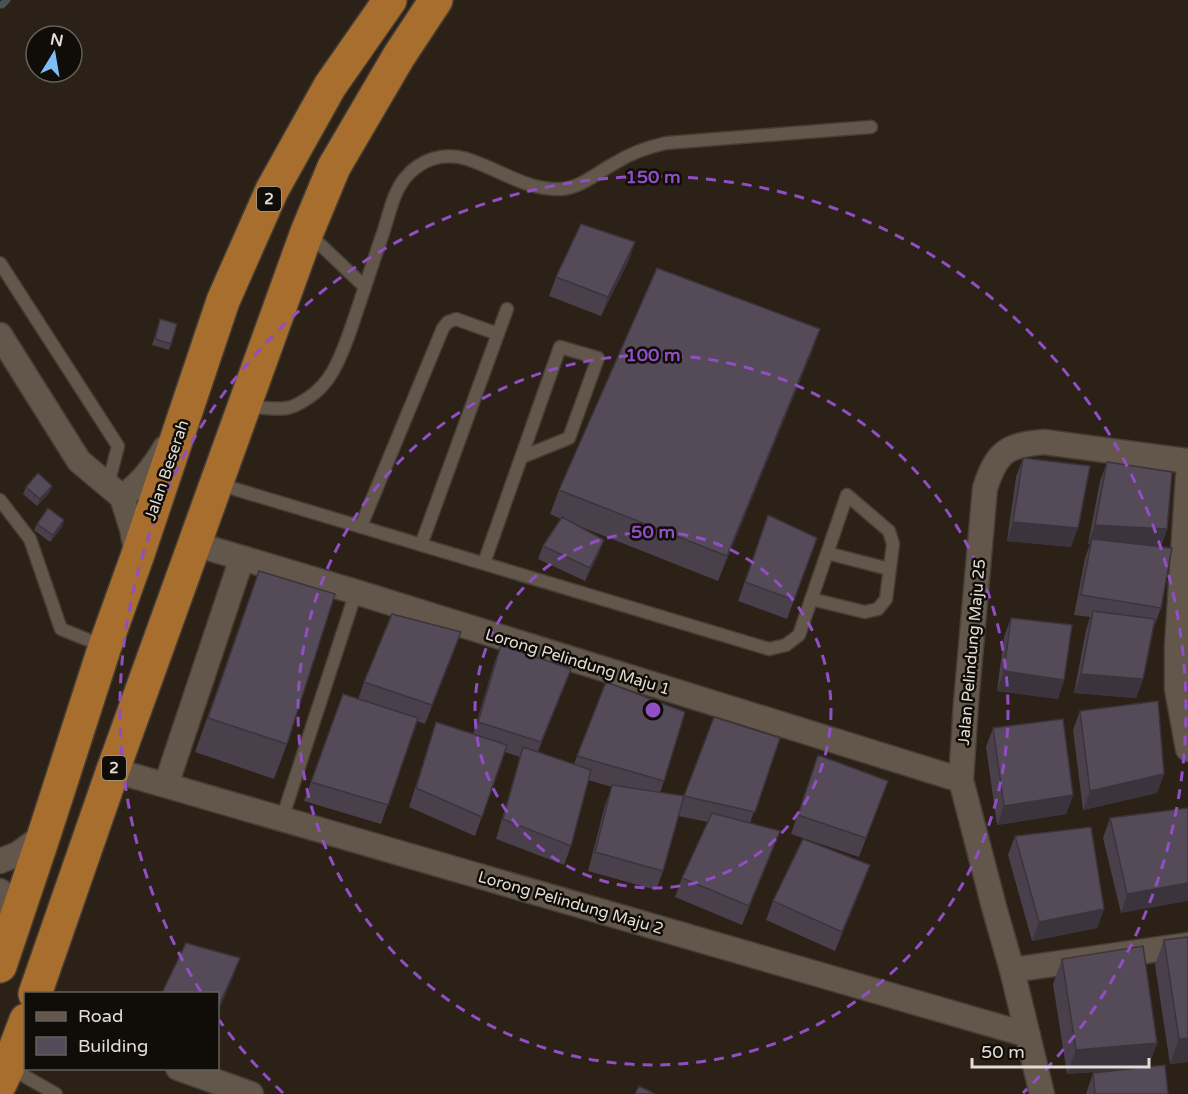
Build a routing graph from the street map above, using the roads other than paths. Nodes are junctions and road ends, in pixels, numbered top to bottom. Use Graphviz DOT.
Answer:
graph roads {
  1 [pos="390,0"];
  2 [pos="436,0"];
  3 [pos="871,127"];
  4 [pos="307,232"];
  5 [pos="0,263"];
  6 [pos="365,287"];
  7 [pos="507,309"];
  8 [pos="498,334"];
  9 [pos="0,335"];
  10 [pos="244,406"];
  11 [pos="184,416"];
  12 [pos="522,457"];
  13 [pos="1188,461"];
  14 [pos="167,468"];
  15 [pos="1188,476"];
  16 [pos="217,483"];
  17 [pos="115,491"];
  18 [pos="0,500"];
  19 [pos="361,526"];
  20 [pos="195,544"];
  21 [pos="421,544"];
  22 [pos="827,553"];
  23 [pos="137,556"];
  24 [pos="242,558"];
  25 [pos="484,563"];
  26 [pos="889,569"];
  27 [pos="356,592"];
  28 [pos="812,599"];
  29 [pos="105,646"];
  30 [pos="1187,736"];
  31 [pos="113,770"];
  32 [pos="961,780"];
  33 [pos="166,785"];
  34 [pos="282,819"];
  35 [pos="44,835"];
  36 [pos="0,861"];
  37 [pos="0,891"];
  38 [pos="1188,945"];
  39 [pos="5,951"];
  40 [pos="1012,970"];
  41 [pos="35,992"];
  42 [pos="24,1025"];
  43 [pos="1028,1035"];
  44 [pos="183,1070"];
  45 [pos="4,1075"];
  46 [pos="56,1094"];
  47 [pos="251,1094"];
  48 [pos="1042,1094"];
  1 -- 11 [label="highway, Jalan Beserah / 2"];
  2 -- 4 [label="highway, 2"];
  3 -- 6 [label="lane"];
  4 -- 6 [label="lane"];
  4 -- 10 [label="highway, 2"];
  5 -- 17 [label="lane"];
  6 -- 10 [label="lane"];
  7 -- 8 [label="lane"];
  8 -- 19 [label="lane"];
  8 -- 21 [label="lane"];
  9 -- 17 [label="street"];
  10 -- 16 [label="highway, 2"];
  11 -- 14 [label="highway, Jalan Beserah / 2"];
  11 -- 17 [label="street"];
  12 -- 12 [label="lane"];
  12 -- 25 [label="lane"];
  13 -- 32 [label="street, Jalan Pelindung Maju 25"];
  14 -- 16 [label="highway"];
  14 -- 23 [label="highway, Jalan Beserah / 2"];
  15 -- 30 [label="street"];
  16 -- 19 [label="lane"];
  16 -- 20 [label="highway, 2"];
  17 -- 23 [label="street"];
  18 -- 29 [label="lane"];
  19 -- 21 [label="lane"];
  20 -- 24 [label="street, Lorong Pelindung Maju 1"];
  20 -- 31 [label="highway, 2"];
  21 -- 25 [label="lane"];
  22 -- 26 [label="lane"];
  22 -- 26 [label="lane"];
  22 -- 28 [label="lane"];
  23 -- 29 [label="highway, Jalan Beserah / 2"];
  24 -- 27 [label="street, Lorong Pelindung Maju 1"];
  24 -- 33 [label="street"];
  25 -- 28 [label="lane"];
  26 -- 28 [label="lane"];
  27 -- 32 [label="street, Lorong Pelindung Maju 1"];
  27 -- 34 [label="lane"];
  29 -- 35 [label="highway, Jalan Beserah / 2"];
  31 -- 33 [label="street, Lorong Pelindung Maju 2"];
  31 -- 41 [label="highway, 2"];
  32 -- 40 [label="street, Jalan Pelindung Maju 25"];
  33 -- 34 [label="street, Lorong Pelindung Maju 2"];
  34 -- 43 [label="street, Lorong Pelindung Maju 2"];
  35 -- 36 [label="street"];
  35 -- 39 [label="highway, Jalan Beserah / 2"];
  37 -- 39 [label="street"];
  38 -- 40 [label="street"];
  40 -- 43 [label="street, Jalan Pelindung Maju 25"];
  42 -- 45 [label="highway"];
  43 -- 48 [label="street, Jalan Pelindung Maju 25"];
  44 -- 47 [label="street"];
  45 -- 46 [label="lane"];
}
